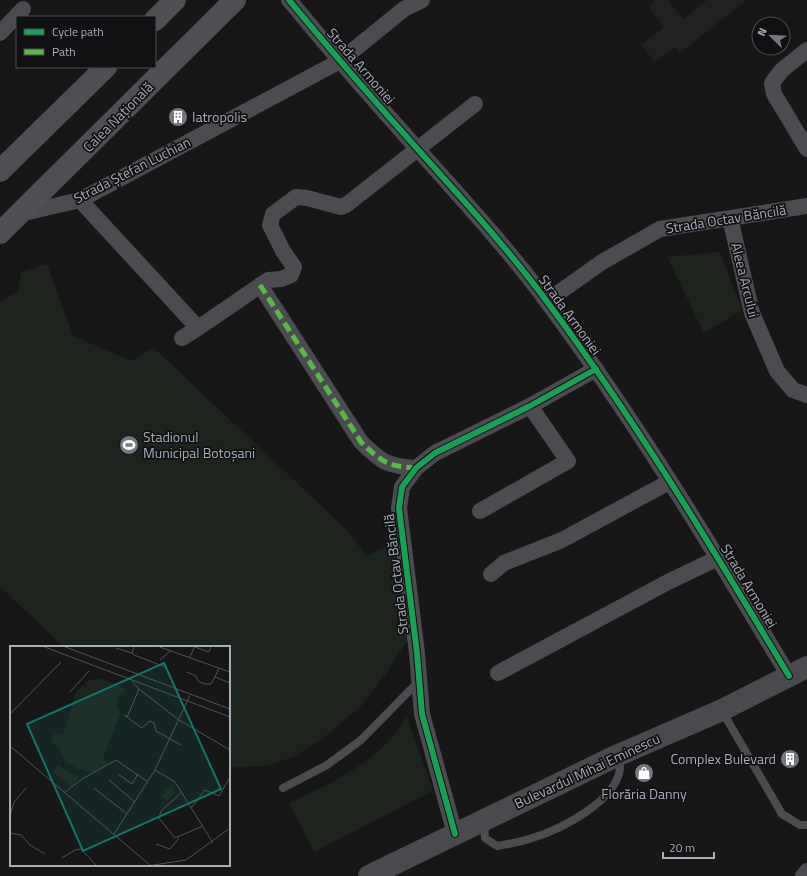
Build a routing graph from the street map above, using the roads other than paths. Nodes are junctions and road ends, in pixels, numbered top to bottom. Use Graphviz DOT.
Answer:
graph roads {
  1 [pos="175,0"];
  2 [pos="235,0"];
  3 [pos="289,0"];
  4 [pos="422,0"];
  5 [pos="409,5"];
  6 [pos="23,9"];
  7 [pos="16,16"];
  8 [pos="16,16"];
  9 [pos="156,19"];
  10 [pos="0,33"];
  11 [pos="807,50"];
  12 [pos="340,61"];
  13 [pos="105,68"];
  14 [pos="475,104"];
  15 [pos="416,148"];
  16 [pos="807,149"];
  17 [pos="0,171"];
  18 [pos="80,200"];
  19 [pos="807,206"];
  20 [pos="20,214"];
  21 [pos="730,218"];
  22 [pos="0,233"];
  23 [pos="260,286"];
  24 [pos="547,301"];
  25 [pos="198,328"];
  26 [pos="182,338"];
  27 [pos="596,369"];
  28 [pos="807,395"];
  29 [pos="530,406"];
  30 [pos="416,468"];
  31 [pos="669,482"];
  32 [pos="480,511"];
  33 [pos="718,558"];
  34 [pos="491,574"];
  35 [pos="798,671"];
  36 [pos="498,673"];
  37 [pos="419,680"];
  38 [pos="722,710"];
  39 [pos="616,756"];
  40 [pos="282,788"];
  41 [pos="484,819"];
  42 [pos="807,825"];
  43 [pos="455,834"];
  44 [pos="807,871"];
  45 [pos="369,876"];
  46 [pos="803,876"];
  1 -- 9 [label="main road"];
  2 -- 20 [label="main road, Calea Națională"];
  3 -- 12 [label="street, Strada Armoniei"];
  4 -- 5 [label="street, Strada Ștefan Luchian"];
  5 -- 12 [label="street, Strada Ștefan Luchian"];
  6 -- 8 [label="street"];
  7 -- 10 [label="street"];
  11 -- 16 [label="street"];
  12 -- 15 [label="street, Strada Armoniei"];
  12 -- 18 [label="street, Strada Ștefan Luchian"];
  13 -- 17 [label="main road"];
  14 -- 15 [label="street"];
  15 -- 23 [label="street"];
  15 -- 24 [label="street, Strada Armoniei"];
  18 -- 20 [label="street, Strada Ștefan Luchian"];
  18 -- 25 [label="street"];
  19 -- 21 [label="street, Strada Octav Băncilă"];
  20 -- 22 [label="main road, Calea Națională"];
  21 -- 24 [label="street, Strada Octav Băncilă"];
  21 -- 28 [label="street, Aleea Arcului"];
  23 -- 25 [label="street"];
  23 -- 30 [label="street"];
  24 -- 27 [label="street, Strada Armoniei"];
  25 -- 26 [label="street"];
  27 -- 29 [label="street, Strada Octav Băncilă"];
  27 -- 31 [label="street, Strada Armoniei"];
  29 -- 30 [label="street, Strada Octav Băncilă"];
  29 -- 32 [label="street"];
  30 -- 37 [label="street, Strada Octav Băncilă"];
  31 -- 33 [label="street, Strada Armoniei"];
  31 -- 34 [label="street"];
  33 -- 35 [label="street, Strada Armoniei"];
  33 -- 36 [label="street"];
  35 -- 38 [label="main road, Bulevardul Mihai Eminescu"];
  37 -- 40 [label="lane"];
  37 -- 43 [label="street, Strada Octav Băncilă"];
  38 -- 39 [label="main road, Bulevardul Mihai Eminescu"];
  38 -- 42 [label="lane"];
  39 -- 41 [label="main road, Bulevardul Mihai Eminescu"];
  39 -- 41 [label="lane"];
  41 -- 43 [label="main road, Bulevardul Mihai Eminescu"];
  43 -- 45 [label="main road, Bulevardul Mihai Eminescu"];
  44 -- 46 [label="street"];
}
